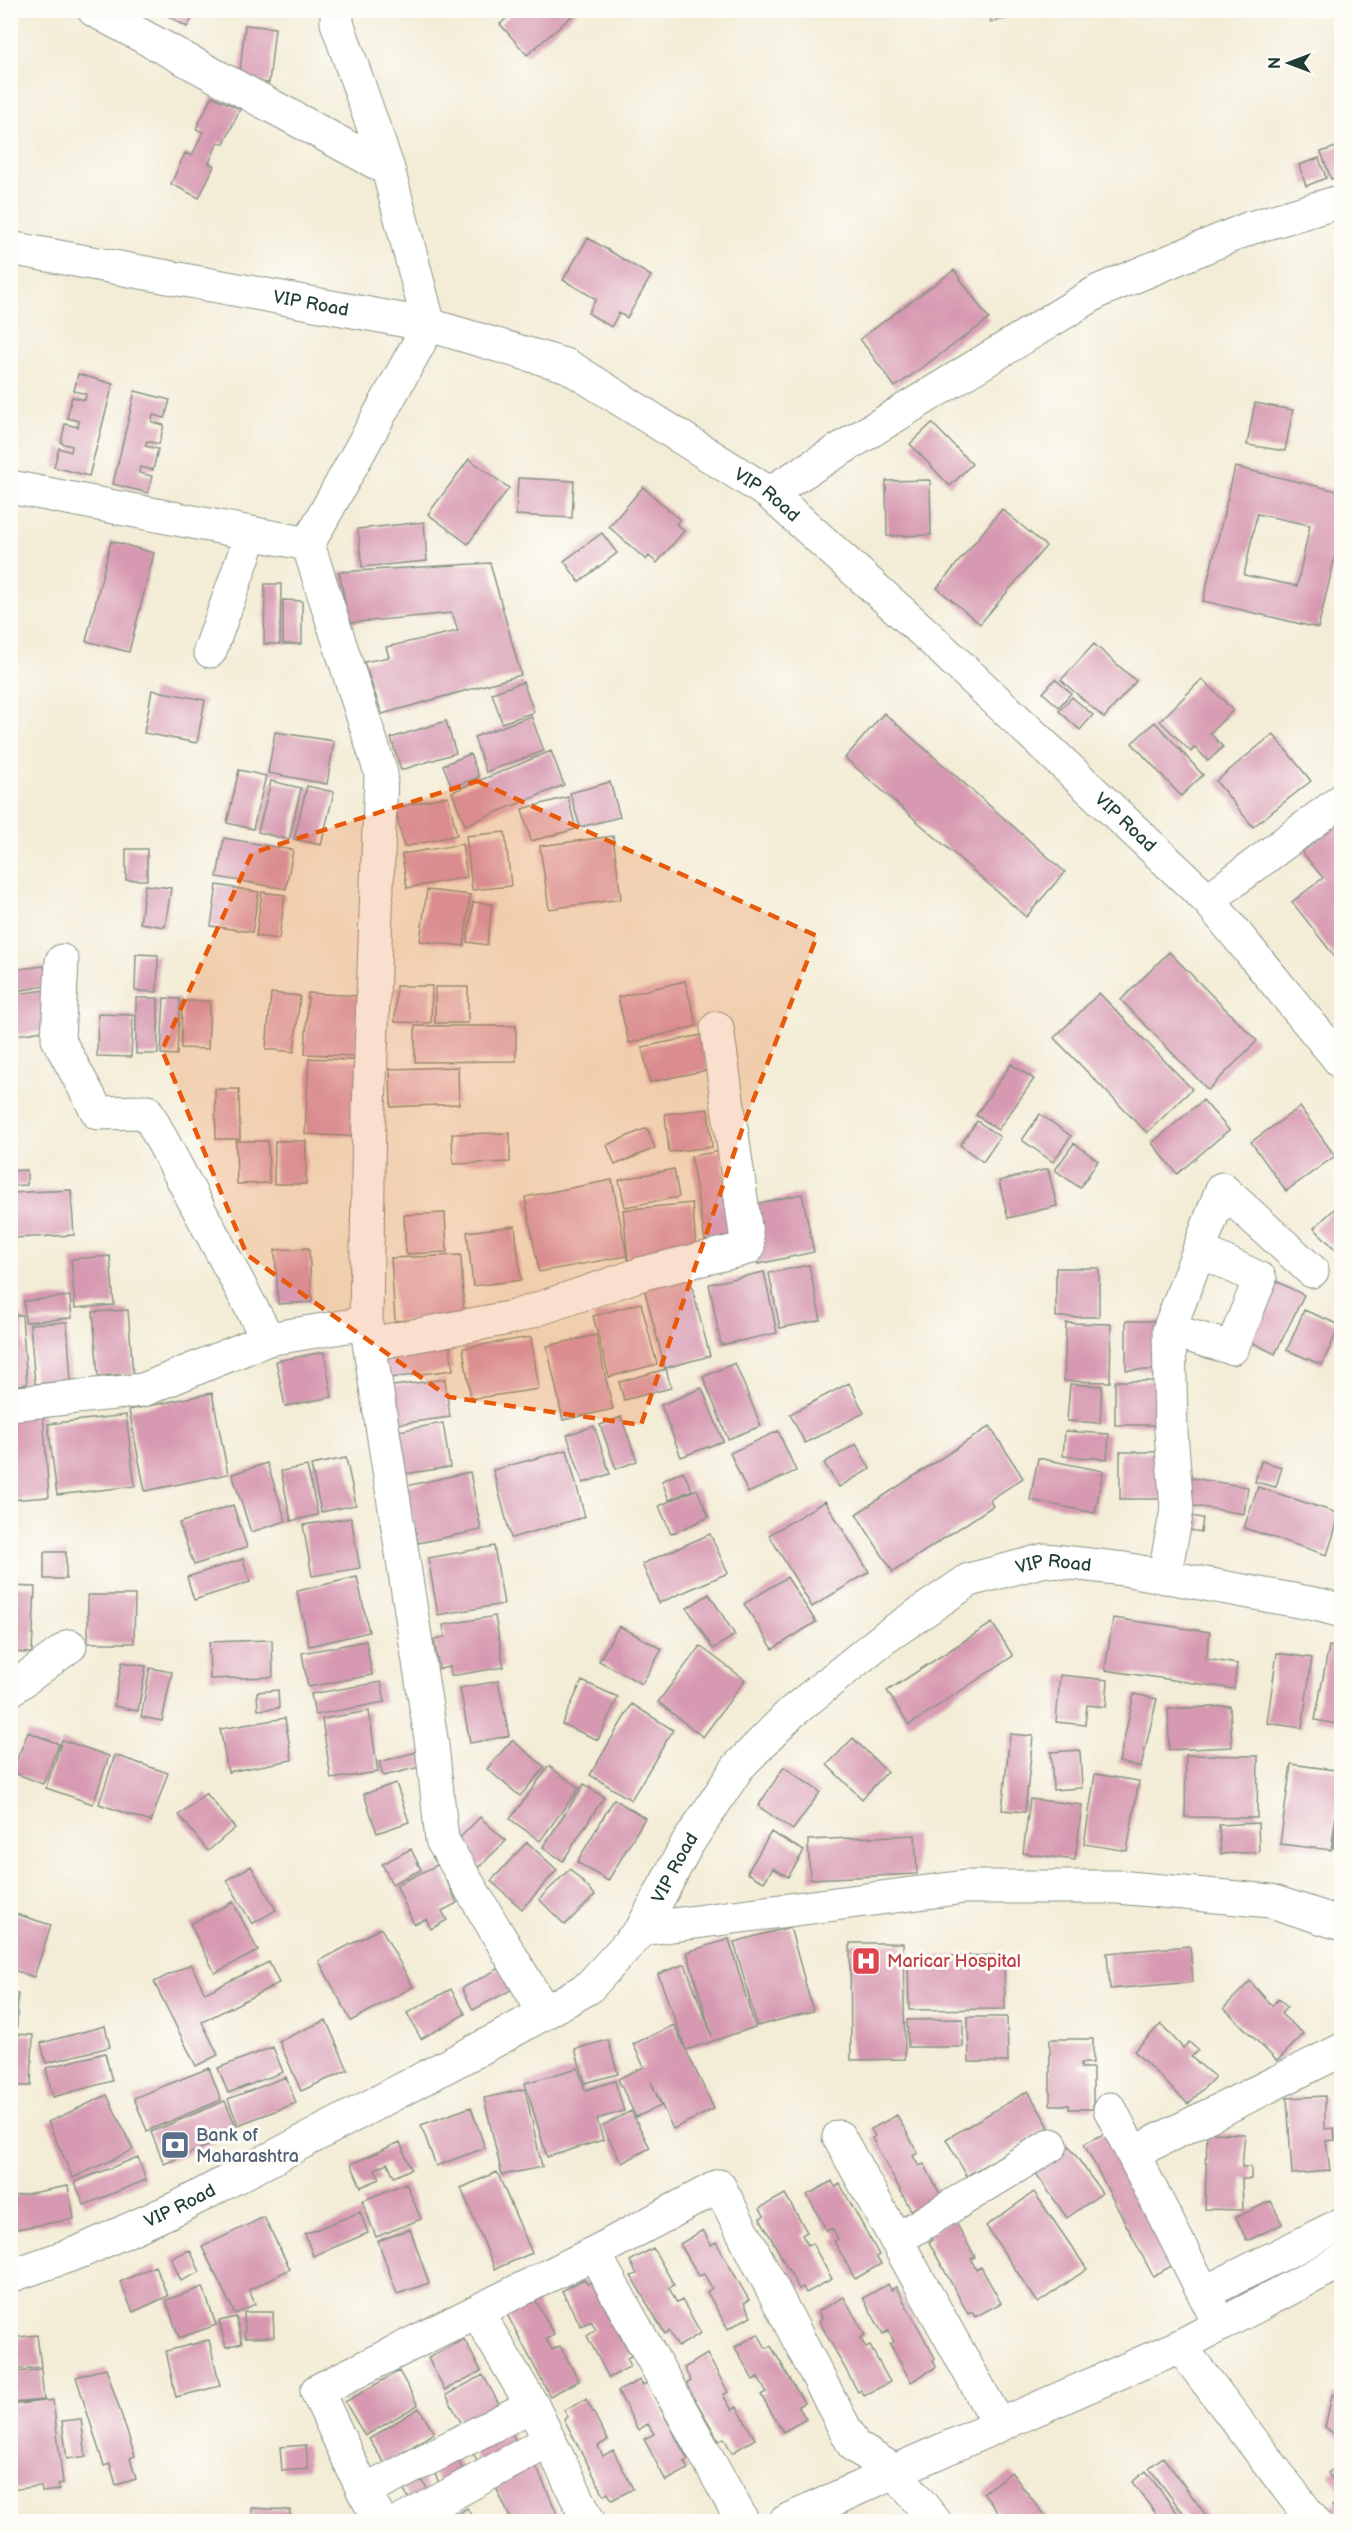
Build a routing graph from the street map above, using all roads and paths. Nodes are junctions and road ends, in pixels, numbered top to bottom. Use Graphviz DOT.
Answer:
graph roads {
  1 [pos="94,10"];
  2 [pos="337,10"];
  3 [pos="388,169"];
  4 [pos="1341,201"];
  5 [pos="10,248"];
  6 [pos="429,325"];
  7 [pos="10,487"];
  8 [pos="769,493"];
  9 [pos="252,533"];
  10 [pos="308,544"];
  11 [pos="210,651"];
  12 [pos="1341,800"];
  13 [pos="1208,900"];
  14 [pos="62,961"];
  15 [pos="717,1028"];
  16 [pos="1341,1063"];
  17 [pos="1199,1250"];
  18 [pos="1312,1271"];
  19 [pos="1169,1330"];
  20 [pos="368,1334"];
  21 [pos="268,1339"];
  22 [pos="10,1404"];
  23 [pos="1164,1576"];
  24 [pos="1341,1611"];
  25 [pos="70,1646"];
  26 [pos="10,1690"];
  27 [pos="1341,1924"];
  28 [pos="642,1929"];
  29 [pos="544,2012"];
  30 [pos="1341,2050"];
  31 [pos="1110,2109"];
  32 [pos="839,2137"];
  33 [pos="1051,2145"];
  34 [pos="1133,2153"];
  35 [pos="1341,2224"];
  36 [pos="896,2240"];
  37 [pos="594,2253"];
  38 [pos="1341,2261"];
  39 [pos="10,2276"];
  40 [pos="1204,2293"];
  41 [pos="477,2313"];
  42 [pos="1220,2325"];
  43 [pos="1180,2346"];
  44 [pos="532,2405"];
  45 [pos="999,2425"];
  46 [pos="549,2441"];
  47 [pos="895,2471"];
  48 [pos="364,2492"];
  49 [pos="381,2522"];
  50 [pos="400,2522"];
  51 [pos="589,2522"];
  52 [pos="743,2522"];
  53 [pos="785,2522"];
  54 [pos="935,2522"];
  55 [pos="1314,2522"];
  1 -- 3 [label="main road"];
  2 -- 3 [label="main road"];
  3 -- 6 [label="main road"];
  4 -- 8 [label="main road"];
  5 -- 6 [label="main road, VIP Road"];
  6 -- 8 [label="main road, VIP Road"];
  6 -- 10 [label="main road"];
  7 -- 9 [label="main road"];
  8 -- 13 [label="main road, VIP Road"];
  9 -- 10 [label="main road"];
  9 -- 11 [label="main road"];
  10 -- 20 [label="main road"];
  12 -- 13 [label="main road"];
  13 -- 16 [label="main road, VIP Road"];
  14 -- 21 [label="main road"];
  15 -- 20 [label="main road"];
  17 -- 18 [label="main road"];
  17 -- 19 [label="main road"];
  17 -- 19 [label="main road"];
  19 -- 23 [label="main road"];
  20 -- 21 [label="main road"];
  20 -- 29 [label="main road"];
  21 -- 22 [label="main road"];
  23 -- 24 [label="main road, VIP Road"];
  23 -- 28 [label="main road, VIP Road"];
  25 -- 26 [label="main road"];
  27 -- 28 [label="main road"];
  28 -- 29 [label="main road, VIP Road"];
  29 -- 39 [label="main road, VIP Road"];
  30 -- 34 [label="main road"];
  31 -- 34 [label="main road"];
  32 -- 36 [label="main road"];
  33 -- 36 [label="main road"];
  34 -- 40 [label="main road"];
  35 -- 40 [label="main road"];
  36 -- 45 [label="main road"];
  37 -- 41 [label="main road"];
  37 -- 47 [label="main road"];
  37 -- 52 [label="main road"];
  38 -- 42 [label="main road"];
  40 -- 42 [label="main road"];
  41 -- 44 [label="main road"];
  41 -- 48 [label="main road"];
  42 -- 43 [label="main road"];
  43 -- 45 [label="main road"];
  43 -- 55 [label="main road"];
  44 -- 46 [label="main road"];
  44 -- 48 [label="main road"];
  45 -- 47 [label="main road"];
  46 -- 50 [label="main road"];
  46 -- 51 [label="main road"];
  47 -- 53 [label="main road"];
  47 -- 54 [label="main road"];
  48 -- 49 [label="main road"];
}
